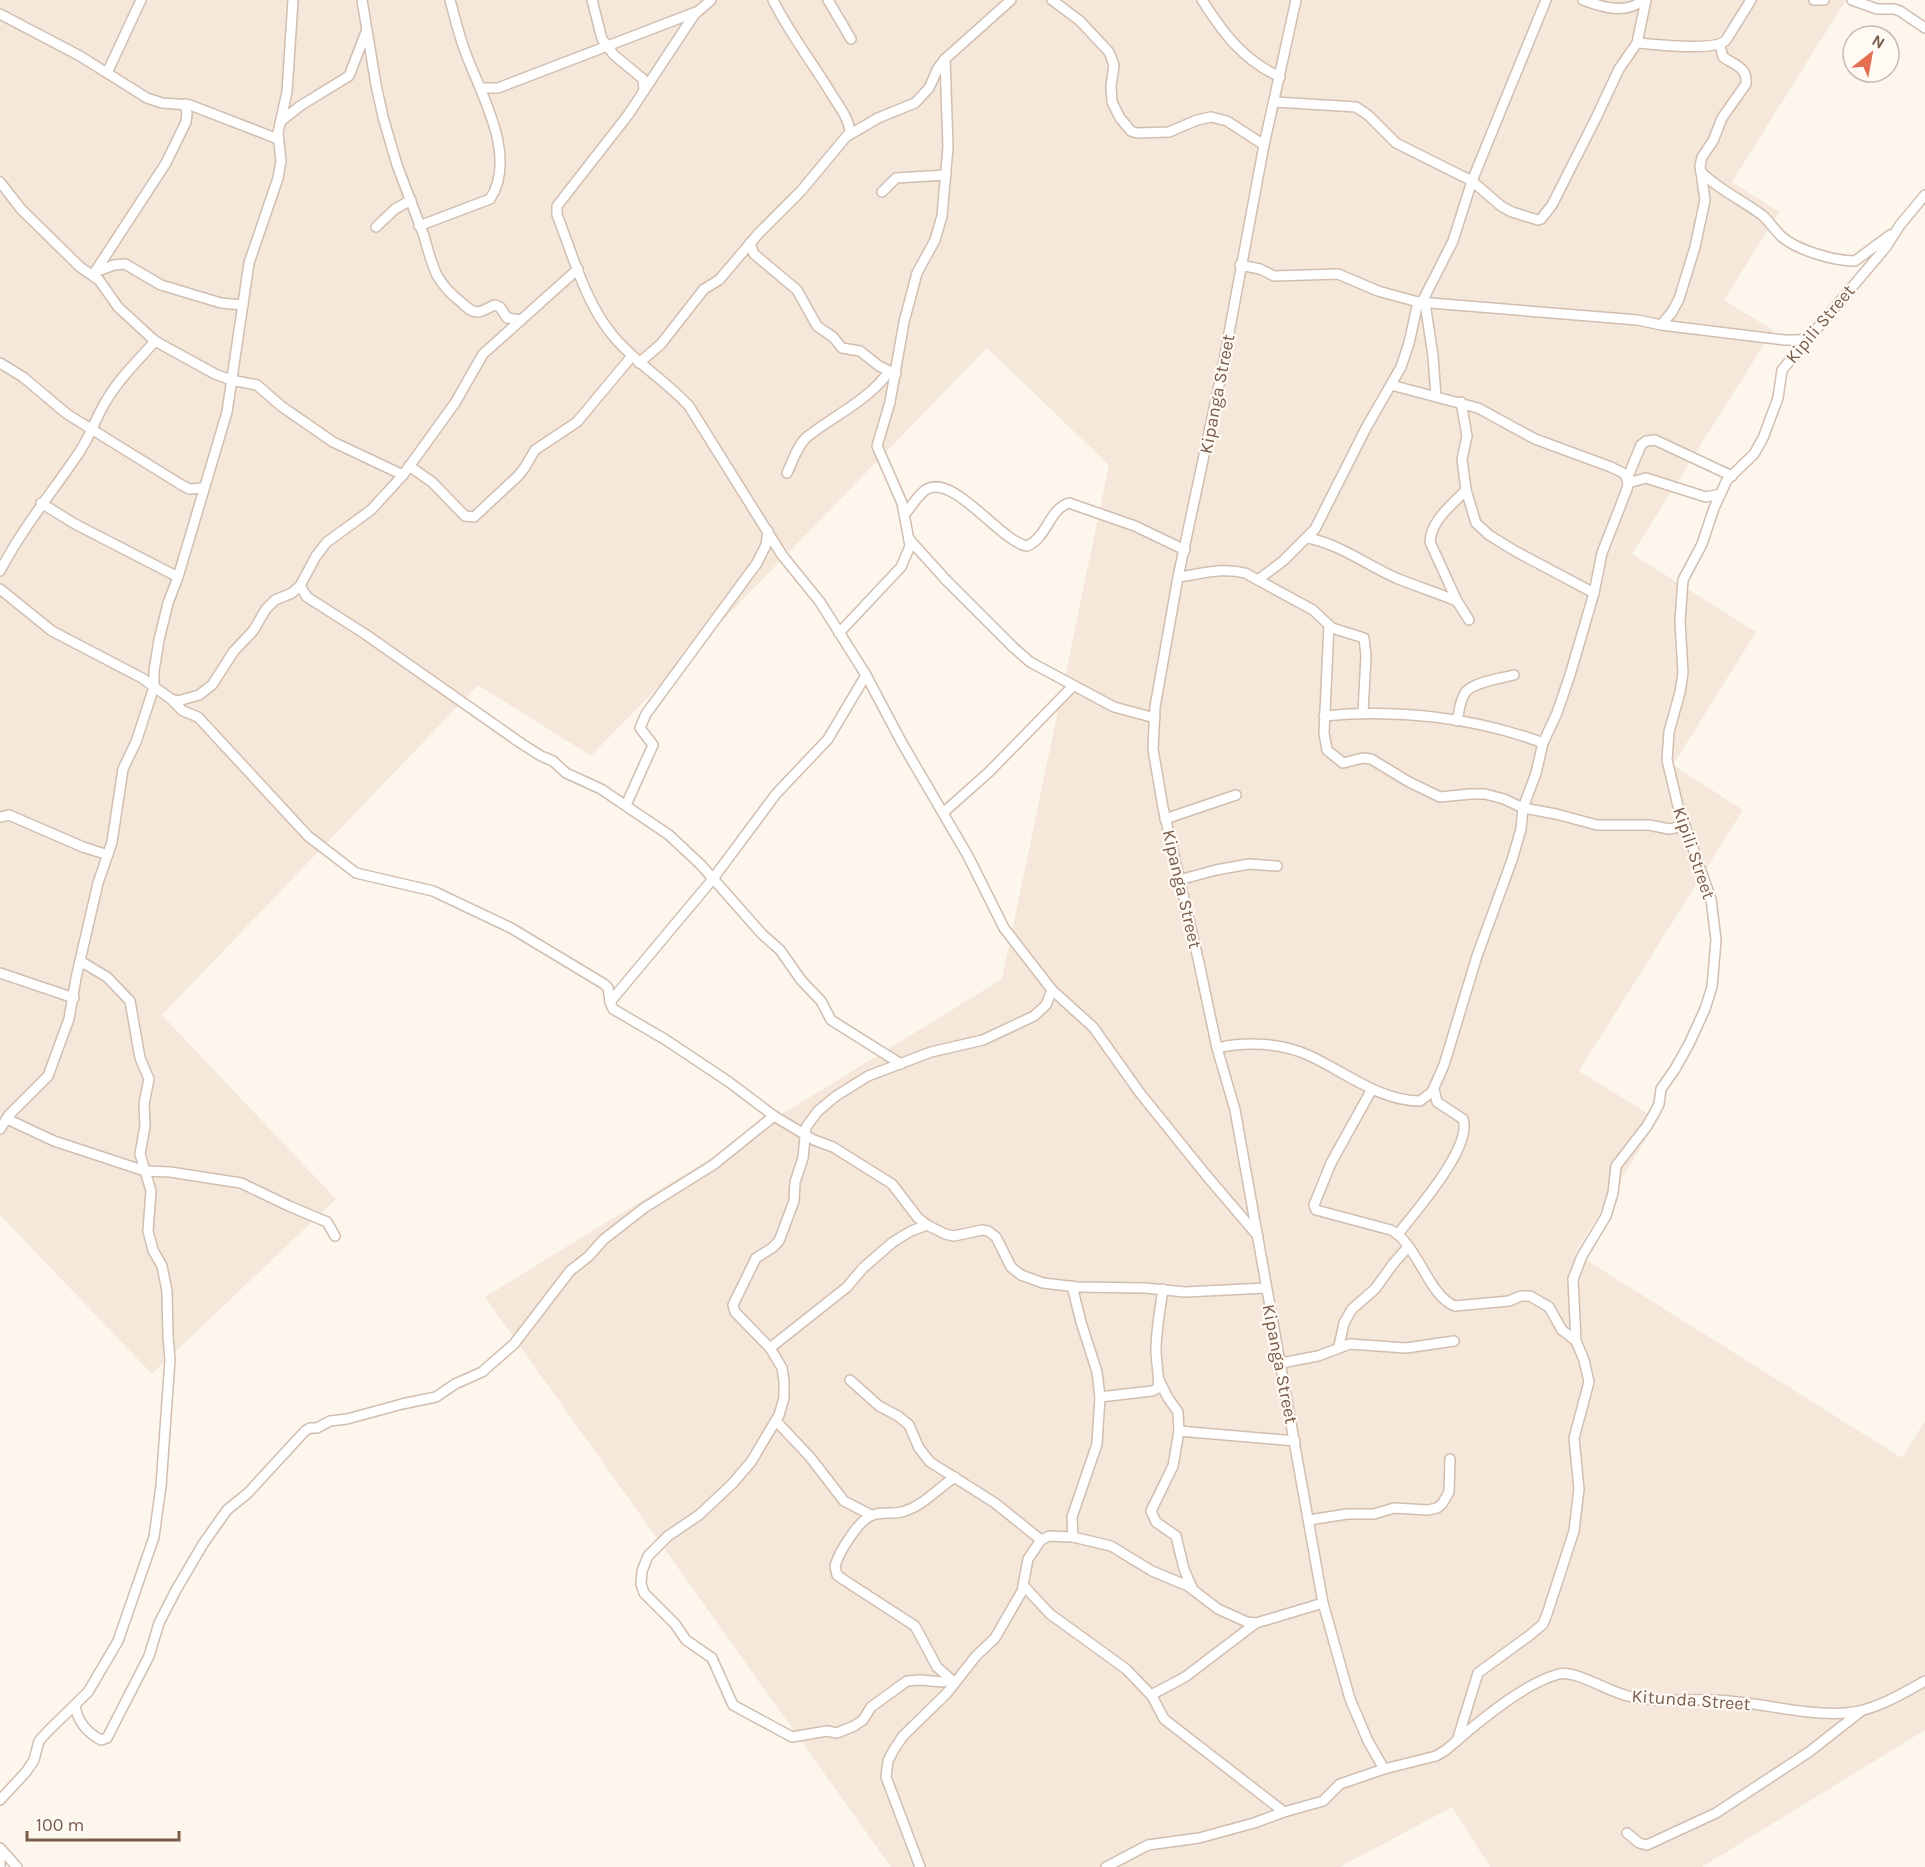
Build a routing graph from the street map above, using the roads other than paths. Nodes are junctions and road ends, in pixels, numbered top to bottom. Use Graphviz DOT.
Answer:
graph roads {
  1 [pos="141,0"];
  2 [pos="293,0"];
  3 [pos="362,0"];
  4 [pos="450,0"];
  5 [pos="592,0"];
  6 [pos="711,0"];
  7 [pos="773,0"];
  8 [pos="828,0"];
  9 [pos="1011,0"];
  10 [pos="1052,0"];
  11 [pos="1202,0"];
  12 [pos="1296,0"];
  13 [pos="1546,0"];
  14 [pos="1583,0"];
  15 [pos="1645,0"];
  16 [pos="1751,0"];
  17 [pos="1814,0"];
  18 [pos="1824,0"];
  19 [pos="1852,0"];
  20 [pos="698,11"];
  21 [pos="0,14"];
  22 [pos="1925,28"];
  23 [pos="367,29"];
  24 [pos="851,39"];
  25 [pos="1637,43"];
  26 [pos="606,45"];
  27 [pos="1720,45"];
  28 [pos="945,59"];
  29 [pos="107,73"];
  30 [pos="1280,77"];
  31 [pos="480,88"];
  32 [pos="644,91"];
  33 [pos="1275,102"];
  34 [pos="185,104"];
  35 [pos="280,122"];
  36 [pos="849,135"];
  37 [pos="278,139"];
  38 [pos="1264,145"];
  39 [pos="1701,172"];
  40 [pos="946,175"];
  41 [pos="1472,181"];
  42 [pos="0,182"];
  43 [pos="882,192"];
  44 [pos="1925,195"];
  45 [pos="411,200"];
  46 [pos="420,226"];
  47 [pos="376,227"];
  48 [pos="1897,230"];
  49 [pos="750,243"];
  50 [pos="1240,265"];
  51 [pos="578,269"];
  52 [pos="94,274"];
  53 [pos="1422,302"];
  54 [pos="243,305"];
  55 [pos="521,320"];
  56 [pos="1661,325"];
  57 [pos="1811,336"];
  58 [pos="155,341"];
  59 [pos="636,359"];
  60 [pos="0,363"];
  61 [pos="892,372"];
  62 [pos="231,381"];
  63 [pos="1391,385"];
  64 [pos="1436,397"];
  65 [pos="1461,402"];
  66 [pos="91,428"];
  67 [pos="409,466"];
  68 [pos="787,473"];
  69 [pos="403,475"];
  70 [pos="1732,476"];
  71 [pos="1628,481"];
  72 [pos="203,488"];
  73 [pos="1466,490"];
  74 [pos="1720,494"];
  75 [pos="41,503"];
  76 [pos="905,514"];
  77 [pos="768,531"];
  78 [pos="1308,538"];
  79 [pos="909,539"];
  80 [pos="1185,550"];
  81 [pos="0,571"];
  82 [pos="178,577"];
  83 [pos="1178,577"];
  84 [pos="1259,579"];
  85 [pos="300,586"];
  86 [pos="0,589"];
  87 [pos="1594,593"];
  88 [pos="1457,601"];
  89 [pos="1469,621"];
  90 [pos="1329,626"];
  91 [pos="839,633"];
  92 [pos="866,675"];
  93 [pos="1514,675"];
  94 [pos="1073,686"];
  95 [pos="154,687"];
  96 [pos="171,699"];
  97 [pos="1363,712"];
  98 [pos="1324,716"];
  99 [pos="1155,718"];
  100 [pos="1457,721"];
  101 [pos="1543,742"];
  102 [pos="1236,795"];
  103 [pos="626,805"];
  104 [pos="1523,808"];
  105 [pos="943,813"];
  106 [pos="1,815"];
  107 [pos="1165,819"];
  108 [pos="1683,821"];
  109 [pos="108,855"];
  110 [pos="1277,866"];
  111 [pos="712,880"];
  112 [pos="1179,880"];
  113 [pos="80,961"];
  114 [pos="0,973"];
  115 [pos="1052,990"];
  116 [pos="74,998"];
  117 [pos="609,1002"];
  118 [pos="1217,1048"];
  119 [pos="901,1064"];
  120 [pos="1372,1089"];
  121 [pos="1434,1089"];
  122 [pos="5,1116"];
  123 [pos="774,1116"];
  124 [pos="0,1129"];
  125 [pos="804,1134"];
  126 [pos="145,1171"];
  127 [pos="927,1225"];
  128 [pos="1398,1234"];
  129 [pos="335,1236"];
  130 [pos="1258,1237"];
  131 [pos="1407,1248"];
  132 [pos="1072,1286"];
  133 [pos="1266,1288"];
  134 [pos="1163,1290"];
  135 [pos="1454,1341"];
  136 [pos="1575,1341"];
  137 [pos="1339,1346"];
  138 [pos="770,1348"];
  139 [pos="1281,1363"];
  140 [pos="850,1380"];
  141 [pos="1159,1380"];
  142 [pos="1100,1397"];
  143 [pos="776,1421"];
  144 [pos="1179,1431"];
  145 [pos="1295,1441"];
  146 [pos="1450,1459"];
  147 [pos="955,1478"];
  148 [pos="871,1515"];
  149 [pos="1309,1520"];
  150 [pos="1073,1537"];
  151 [pos="1041,1540"];
  152 [pos="1024,1586"];
  153 [pos="1193,1590"];
  154 [pos="1323,1603"];
  155 [pos="1256,1623"];
  156 [pos="1925,1681"];
  157 [pos="953,1682"];
  158 [pos="1151,1695"];
  159 [pos="75,1706"];
  160 [pos="1864,1709"];
  161 [pos="1457,1741"];
  162 [pos="1384,1769"];
  163 [pos="0,1800"];
  164 [pos="1284,1812"];
  165 [pos="1627,1833"];
  166 [pos="0,1850"];
  167 [pos="0,1867"];
  168 [pos="17,1867"];
  169 [pos="920,1867"];
  170 [pos="1106,1867"];
  1 -- 29 [label="street"];
  2 -- 35 [label="street"];
  3 -- 23 [label="street"];
  4 -- 31 [label="street"];
  5 -- 26 [label="street"];
  6 -- 20 [label="street"];
  7 -- 36 [label="street"];
  8 -- 24 [label="street"];
  9 -- 28 [label="street"];
  10 -- 38 [label="street"];
  11 -- 30 [label="street"];
  12 -- 30 [label="street, Kipanga Street"];
  13 -- 41 [label="street"];
  14 -- 15 [label="street"];
  15 -- 25 [label="street"];
  16 -- 27 [label="street"];
  17 -- 18 [label="street"];
  19 -- 22 [label="street"];
  20 -- 26 [label="street"];
  20 -- 32 [label="street"];
  21 -- 29 [label="street"];
  23 -- 35 [label="street"];
  23 -- 45 [label="street"];
  25 -- 27 [label="street"];
  25 -- 41 [label="street"];
  26 -- 31 [label="street"];
  26 -- 32 [label="street"];
  27 -- 39 [label="street"];
  28 -- 36 [label="street"];
  28 -- 40 [label="street"];
  29 -- 34 [label="street"];
  30 -- 33 [label="street, Kipanga Street"];
  31 -- 46 [label="street"];
  32 -- 51 [label="street"];
  33 -- 38 [label="street, Kipanga Street"];
  33 -- 41 [label="street"];
  34 -- 37 [label="street"];
  34 -- 52 [label="street"];
  35 -- 37 [label="street"];
  36 -- 49 [label="street"];
  37 -- 54 [label="street"];
  38 -- 50 [label="street, Kipanga Street"];
  39 -- 48 [label="street"];
  39 -- 56 [label="street"];
  40 -- 43 [label="street"];
  40 -- 61 [label="street"];
  41 -- 53 [label="street"];
  42 -- 52 [label="street"];
  44 -- 48 [label="street, Kipili Street"];
  45 -- 46 [label="street"];
  45 -- 47 [label="street"];
  46 -- 55 [label="street"];
  48 -- 57 [label="street, Kipili Street"];
  49 -- 59 [label="street"];
  49 -- 61 [label="street"];
  50 -- 53 [label="street"];
  50 -- 80 [label="street, Kipanga Street"];
  51 -- 55 [label="street"];
  51 -- 59 [label="street"];
  52 -- 54 [label="street"];
  52 -- 58 [label="street"];
  53 -- 56 [label="street"];
  53 -- 63 [label="street"];
  53 -- 64 [label="street"];
  54 -- 62 [label="street"];
  55 -- 67 [label="street"];
  56 -- 57 [label="street"];
  57 -- 70 [label="street, Kipili Street"];
  58 -- 62 [label="street"];
  58 -- 66 [label="street"];
  59 -- 67 [label="street"];
  59 -- 77 [label="street"];
  60 -- 66 [label="street"];
  61 -- 68 [label="street"];
  61 -- 76 [label="street"];
  62 -- 69 [label="street"];
  62 -- 72 [label="street"];
  63 -- 64 [label="street"];
  63 -- 78 [label="street"];
  64 -- 65 [label="street"];
  65 -- 71 [label="street"];
  65 -- 73 [label="street"];
  66 -- 72 [label="street"];
  66 -- 75 [label="street"];
  67 -- 69 [label="street"];
  69 -- 85 [label="street"];
  70 -- 71 [label="street"];
  70 -- 74 [label="street, Kipili Street"];
  71 -- 74 [label="street"];
  71 -- 87 [label="street"];
  72 -- 82 [label="street"];
  73 -- 87 [label="street"];
  73 -- 88 [label="street"];
  74 -- 108 [label="street, Kipili Street"];
  75 -- 81 [label="street"];
  75 -- 82 [label="street"];
  76 -- 79 [label="street"];
  76 -- 80 [label="street"];
  77 -- 91 [label="street"];
  77 -- 103 [label="street"];
  78 -- 84 [label="street"];
  78 -- 88 [label="street"];
  79 -- 91 [label="street"];
  79 -- 94 [label="street"];
  80 -- 83 [label="street, Kipanga Street"];
  82 -- 95 [label="street"];
  83 -- 84 [label="street"];
  83 -- 99 [label="street, Kipanga Street"];
  84 -- 90 [label="street"];
  85 -- 96 [label="street"];
  85 -- 103 [label="street"];
  86 -- 95 [label="street"];
  87 -- 101 [label="street"];
  88 -- 89 [label="street"];
  90 -- 97 [label="street"];
  90 -- 98 [label="street"];
  91 -- 92 [label="street"];
  92 -- 105 [label="street"];
  92 -- 111 [label="street"];
  93 -- 100 [label="street"];
  94 -- 99 [label="street"];
  94 -- 105 [label="street"];
  95 -- 96 [label="street"];
  95 -- 109 [label="street"];
  96 -- 117 [label="street"];
  97 -- 98 [label="street"];
  97 -- 100 [label="street"];
  98 -- 104 [label="street"];
  99 -- 107 [label="street, Kipanga Street"];
  100 -- 101 [label="street"];
  101 -- 104 [label="street"];
  102 -- 107 [label="street"];
  103 -- 111 [label="street"];
  104 -- 108 [label="street"];
  104 -- 121 [label="street"];
  105 -- 115 [label="street"];
  106 -- 109 [label="street"];
  107 -- 112 [label="street, Kipanga Street"];
  108 -- 136 [label="street, Kipili Street"];
  109 -- 113 [label="street"];
  110 -- 112 [label="street"];
  111 -- 117 [label="street"];
  111 -- 119 [label="street"];
  112 -- 118 [label="street, Kipanga Street"];
  113 -- 116 [label="street"];
  113 -- 126 [label="street"];
  114 -- 116 [label="street"];
  115 -- 119 [label="street"];
  115 -- 130 [label="street"];
  116 -- 122 [label="street"];
  117 -- 123 [label="street"];
  118 -- 120 [label="street"];
  118 -- 130 [label="street, Kipanga Street"];
  119 -- 125 [label="street"];
  120 -- 121 [label="street"];
  120 -- 128 [label="street"];
  121 -- 128 [label="street"];
  122 -- 124 [label="street"];
  122 -- 126 [label="street"];
  123 -- 125 [label="street"];
  123 -- 159 [label="street"];
  125 -- 127 [label="street"];
  125 -- 138 [label="street"];
  126 -- 129 [label="street"];
  126 -- 159 [label="street"];
  127 -- 132 [label="street"];
  127 -- 138 [label="street"];
  128 -- 131 [label="street"];
  130 -- 133 [label="street, Kipanga Street"];
  131 -- 136 [label="street"];
  131 -- 137 [label="street"];
  132 -- 134 [label="street"];
  132 -- 142 [label="street"];
  133 -- 134 [label="street"];
  133 -- 139 [label="street, Kipanga Street"];
  134 -- 141 [label="street"];
  135 -- 137 [label="street"];
  136 -- 161 [label="street, Kipili Street"];
  137 -- 139 [label="street"];
  138 -- 143 [label="street"];
  139 -- 145 [label="street, Kipanga Street"];
  140 -- 147 [label="street"];
  141 -- 142 [label="street"];
  141 -- 144 [label="street"];
  142 -- 150 [label="street"];
  143 -- 148 [label="street"];
  143 -- 157 [label="street"];
  144 -- 145 [label="street"];
  144 -- 153 [label="street"];
  145 -- 149 [label="street, Kipanga Street"];
  146 -- 149 [label="street"];
  147 -- 148 [label="street"];
  147 -- 151 [label="street"];
  148 -- 157 [label="street"];
  149 -- 154 [label="street, Kipanga Street"];
  150 -- 151 [label="street"];
  150 -- 153 [label="street"];
  151 -- 152 [label="street"];
  152 -- 157 [label="street"];
  152 -- 158 [label="street"];
  153 -- 155 [label="street"];
  154 -- 155 [label="street"];
  154 -- 162 [label="street, Kipanga Street"];
  155 -- 158 [label="street"];
  156 -- 160 [label="street, Kitunda Street"];
  157 -- 169 [label="street"];
  158 -- 164 [label="street"];
  159 -- 163 [label="street"];
  160 -- 161 [label="street, Kitunda Street"];
  160 -- 165 [label="street"];
  161 -- 162 [label="street, Kitunda Street"];
  162 -- 164 [label="street, Kitunda Street"];
  164 -- 170 [label="street, Kitunda Street"];
  166 -- 167 [label="street"];
  166 -- 168 [label="street"];
}
